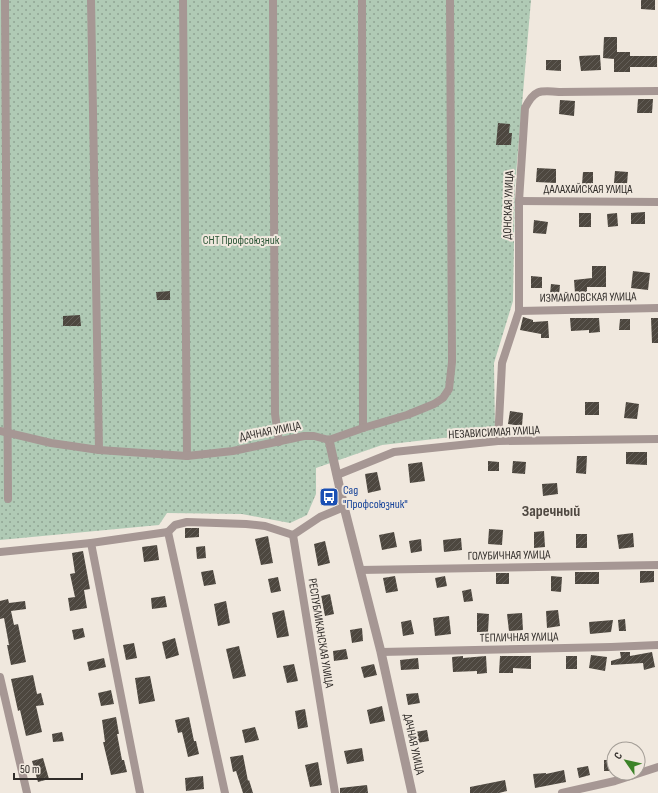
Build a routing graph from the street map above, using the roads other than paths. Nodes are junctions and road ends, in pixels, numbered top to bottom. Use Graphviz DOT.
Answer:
graph roads {
  1 [pos="4,0"];
  2 [pos="91,0"];
  3 [pos="182,0"];
  4 [pos="273,0"];
  5 [pos="362,0"];
  6 [pos="450,0"];
  7 [pos="658,90"];
  8 [pos="519,201"];
  9 [pos="658,202"];
  10 [pos="658,308"];
  11 [pos="519,311"];
  12 [pos="363,428"];
  13 [pos="4,432"];
  14 [pos="658,439"];
  15 [pos="329,440"];
  16 [pos="498,441"];
  17 [pos="279,442"];
  18 [pos="99,450"];
  19 [pos="187,456"];
  20 [pos="337,475"];
  21 [pos="8,500"];
  22 [pos="344,507"];
  23 [pos="168,532"];
  24 [pos="293,535"];
  25 [pos="91,543"];
  26 [pos="0,552"];
  27 [pos="658,565"];
  28 [pos="360,570"];
  29 [pos="658,645"];
  30 [pos="381,652"];
  31 [pos="0,676"];
  32 [pos="658,767"];
  33 [pos="27,793"];
  34 [pos="140,793"];
  35 [pos="225,793"];
  36 [pos="335,793"];
  37 [pos="412,793"];
  38 [pos="562,793"];
  1 -- 13 [label="street"];
  2 -- 18 [label="street"];
  3 -- 19 [label="street"];
  4 -- 17 [label="street"];
  5 -- 12 [label="street"];
  6 -- 12 [label="street"];
  7 -- 8 [label="street, ДОНСКАЯ УЛИЦА"];
  8 -- 9 [label="street, ДАЛАХАЙСКАЯ УЛИЦА"];
  8 -- 11 [label="street, ДОНСКАЯ УЛИЦА"];
  10 -- 11 [label="street, ИЗМАЙЛОВСКАЯ УЛИЦА"];
  11 -- 16 [label="street, ДОНСКАЯ УЛИЦА"];
  12 -- 15 [label="street"];
  13 -- 18 [label="street, ДАЧНАЯ УЛИЦА"];
  13 -- 21 [label="street"];
  14 -- 16 [label="street, НЕЗАВИСИМАЯ УЛИЦА"];
  15 -- 17 [label="street, ДАЧНАЯ УЛИЦА"];
  15 -- 20 [label="street, ДАЧНАЯ УЛИЦА"];
  16 -- 20 [label="street, НЕЗАВИСИМАЯ УЛИЦА"];
  17 -- 19 [label="street, ДАЧНАЯ УЛИЦА"];
  18 -- 19 [label="street, ДАЧНАЯ УЛИЦА"];
  20 -- 22 [label="street, ДАЧНАЯ УЛИЦА"];
  22 -- 24 [label="street"];
  22 -- 28 [label="street, ДАЧНАЯ УЛИЦА"];
  23 -- 24 [label="street"];
  23 -- 25 [label="street"];
  23 -- 35 [label="street"];
  24 -- 36 [label="street, РЕСПУБЛИКАНСКАЯ УЛИЦА"];
  25 -- 26 [label="street"];
  25 -- 34 [label="street"];
  27 -- 28 [label="street, ГОЛУБИЧНАЯ УЛИЦА"];
  28 -- 30 [label="street, ДАЧНАЯ УЛИЦА"];
  29 -- 30 [label="street, ТЕПЛИЧНАЯ УЛИЦА"];
  30 -- 37 [label="street, ДАЧНАЯ УЛИЦА"];
  31 -- 33 [label="street"];
  32 -- 38 [label="street"];
}
